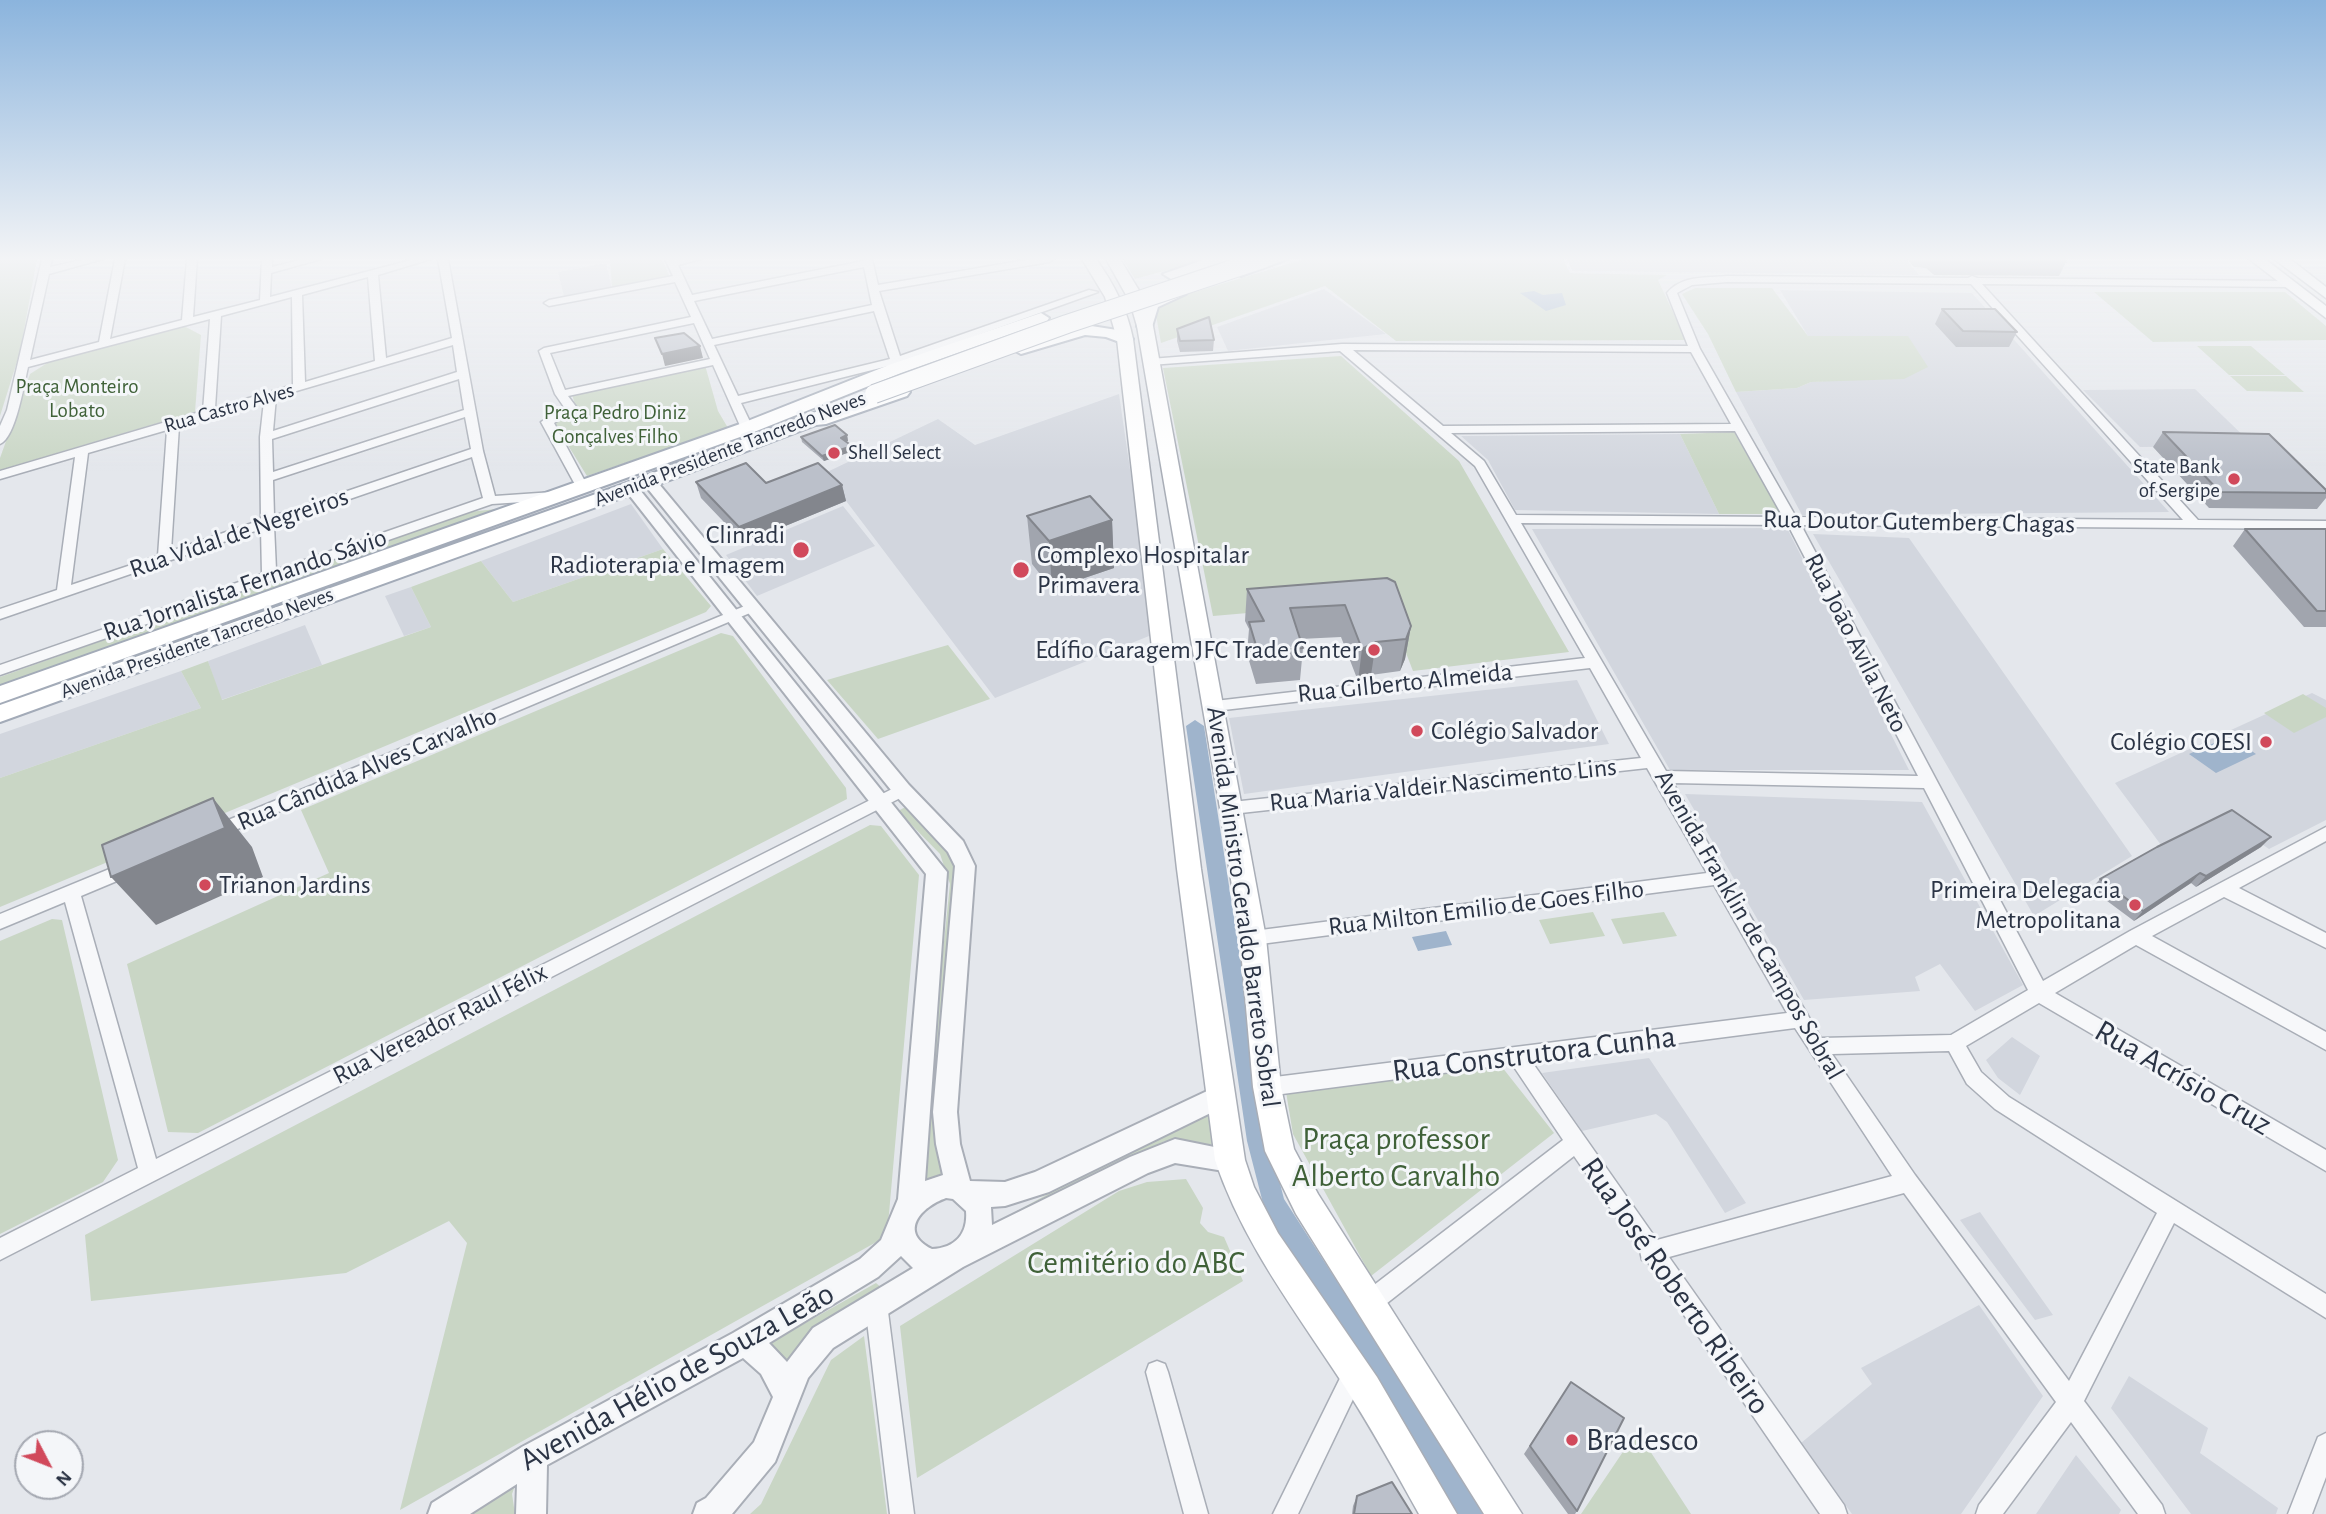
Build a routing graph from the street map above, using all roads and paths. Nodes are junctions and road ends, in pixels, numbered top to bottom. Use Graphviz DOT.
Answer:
graph roads {
  1 [pos="31,330"];
  2 [pos="107,330"];
  3 [pos="158,330"];
  4 [pos="215,330"];
  5 [pos="298,330"];
  6 [pos="379,330"];
  7 [pos="456,330"];
  8 [pos="645,330"];
  9 [pos="701,330"];
  10 [pos="773,330"];
  11 [pos="886,330"];
  12 [pos="985,330"];
  13 [pos="1012,330"];
  14 [pos="1049,330"];
  15 [pos="1078,330"];
  16 [pos="1089,330"];
  17 [pos="1124,330"];
  18 [pos="1146,330"];
  19 [pos="1687,330"];
  20 [pos="2018,330"];
  21 [pos="1125,339"];
  22 [pos="458,340"];
  23 [pos="104,344"];
  24 [pos="707,344"];
  25 [pos="1342,347"];
  26 [pos="1695,349"];
  27 [pos="716,361"];
  28 [pos="896,361"];
  29 [pos="1150,362"];
  30 [pos="382,364"];
  31 [pos="23,365"];
  32 [pos="464,374"];
  33 [pos="299,387"];
  34 [pos="871,387"];
  35 [pos="561,394"];
  36 [pos="270,396"];
  37 [pos="1156,398"];
  38 [pos="1132,399"];
  39 [pos="470,412"];
  40 [pos="209,413"];
  41 [pos="741,415"];
  42 [pos="173,424"];
  43 [pos="1739,427"];
  44 [pos="789,430"];
  45 [pos="1443,430"];
  46 [pos="266,437"];
  47 [pos="0,440"];
  48 [pos="82,451"];
  49 [pos="477,451"];
  50 [pos="0,475"];
  51 [pos="267,478"];
  52 [pos="640,485"];
  53 [pos="582,487"];
  54 [pos="1142,492"];
  55 [pos="1173,492"];
  56 [pos="553,496"];
  57 [pos="490,500"];
  58 [pos="1512,519"];
  59 [pos="1791,519"];
  60 [pos="266,524"];
  61 [pos="2195,525"];
  62 [pos="2326,525"];
  63 [pos="164,559"];
  64 [pos="353,569"];
  65 [pos="269,576"];
  66 [pos="63,593"];
  67 [pos="271,598"];
  68 [pos="321,599"];
  69 [pos="743,611"];
  70 [pos="0,614"];
  71 [pos="219,635"];
  72 [pos="1595,663"];
  73 [pos="0,670"];
  74 [pos="0,695"];
  75 [pos="1214,706"];
  76 [pos="0,714"];
  77 [pos="1653,762"];
  78 [pos="1663,777"];
  79 [pos="1927,782"];
  80 [pos="902,790"];
  81 [pos="881,800"];
  82 [pos="1232,808"];
  83 [pos="198,839"];
  84 [pos="2321,840"];
  85 [pos="147,860"];
  86 [pos="1719,878"];
  87 [pos="2224,889"];
  88 [pos="71,892"];
  89 [pos="0,922"];
  90 [pos="2136,936"];
  91 [pos="1253,938"];
  92 [pos="2326,941"];
  93 [pos="2040,994"];
  94 [pos="1800,1019"];
  95 [pos="2326,1042"];
  96 [pos="1954,1043"];
  97 [pos="1816,1046"];
  98 [pos="1517,1056"];
  99 [pos="1267,1087"];
  100 [pos="1222,1095"];
  101 [pos="1576,1142"];
  102 [pos="1230,1160"];
  103 [pos="2326,1161"];
  104 [pos="149,1171"];
  105 [pos="1908,1182"];
  106 [pos="965,1191"];
  107 [pos="2170,1210"];
  108 [pos="905,1217"];
  109 [pos="0,1249"];
  110 [pos="1650,1252"];
  111 [pos="956,1257"];
  112 [pos="1369,1303"];
  113 [pos="876,1304"];
  114 [pos="2326,1307"];
  115 [pos="743,1343"];
  116 [pos="1157,1372"];
  117 [pos="1355,1372"];
  118 [pos="786,1395"];
  119 [pos="2070,1403"];
  120 [pos="2326,1445"];
  121 [pos="532,1457"];
  122 [pos="443,1514"];
  123 [pos="531,1514"];
  124 [pos="708,1514"];
  125 [pos="902,1514"];
  126 [pos="1196,1514"];
  127 [pos="1285,1514"];
  128 [pos="1438,1514"];
  129 [pos="1504,1514"];
  130 [pos="1835,1514"];
  131 [pos="1988,1514"];
  132 [pos="2153,1514"];
  133 [pos="2300,1514"];
  1 -- 31 [label="street"];
  2 -- 23 [label="street"];
  3 -- 23 [label="street"];
  4 -- 40 [label="street"];
  5 -- 33 [label="street"];
  6 -- 30 [label="street"];
  7 -- 22 [label="street"];
  8 -- 35 [label="street"];
  9 -- 24 [label="street"];
  10 -- 24 [label="street"];
  11 -- 28 [label="street"];
  12 -- 28 [label="street"];
  13 -- 34 [label="main road, Avenida Presidente Tancredo Neves"];
  14 -- 34 [label="main road, Avenida Presidente Tancredo Neves, bridge"];
  15 -- 44 [label="main road"];
  16 -- 21 [label="main road"];
  17 -- 21 [label="main road"];
  18 -- 29 [label="main road, Avenida Ministro Geraldo Barreto Sobral"];
  19 -- 26 [label="street, Rua João Avila Neto"];
  20 -- 61 [label="street"];
  21 -- 38 [label="main road, Avenida Ministro Geraldo Barreto Sobral"];
  22 -- 30 [label="street, Rua Castro Alves"];
  22 -- 32 [label="street"];
  23 -- 31 [label="street"];
  24 -- 27 [label="street"];
  25 -- 26 [label="street"];
  25 -- 29 [label="street"];
  25 -- 45 [label="street, Avenida Franklin de Campos Sobral"];
  26 -- 43 [label="street, Rua João Avila Neto"];
  27 -- 35 [label="street"];
  27 -- 41 [label="street"];
  28 -- 41 [label="street"];
  29 -- 37 [label="main road, Avenida Ministro Geraldo Barreto Sobral"];
  30 -- 33 [label="street, Rua Castro Alves"];
  31 -- 47 [label="street"];
  32 -- 39 [label="street"];
  32 -- 46 [label="street"];
  33 -- 36 [label="street, Rua Castro Alves"];
  34 -- 41 [label="main road, Avenida Presidente Tancredo Neves"];
  34 -- 44 [label="main road, Avenida Presidente Tancredo Neves"];
  35 -- 53 [label="street"];
  36 -- 40 [label="street, Rua Castro Alves"];
  36 -- 46 [label="street"];
  37 -- 38 [label="main road"];
  37 -- 55 [label="main road, Avenida Ministro Geraldo Barreto Sobral"];
  38 -- 54 [label="main road, Avenida Ministro Geraldo Barreto Sobral"];
  39 -- 49 [label="street"];
  39 -- 51 [label="street"];
  40 -- 42 [label="street, Rua Castro Alves"];
  41 -- 53 [label="main road, Avenida Presidente Tancredo Neves"];
  42 -- 48 [label="street, Rua Castro Alves"];
  42 -- 63 [label="street"];
  43 -- 45 [label="street"];
  43 -- 59 [label="street, Rua João Avila Neto"];
  44 -- 52 [label="main road, Avenida Presidente Tancredo Neves"];
  45 -- 58 [label="street, Avenida Franklin de Campos Sobral"];
  46 -- 51 [label="street"];
  48 -- 50 [label="street, Rua Castro Alves"];
  48 -- 66 [label="street"];
  49 -- 57 [label="street"];
  49 -- 60 [label="street, Rua Vidal de Negreiros"];
  51 -- 60 [label="street"];
  52 -- 68 [label="main road, Avenida Presidente Tancredo Neves"];
  52 -- 69 [label="street"];
  53 -- 56 [label="main road, Avenida Presidente Tancredo Neves"];
  54 -- 55 [label="main road"];
  54 -- 100 [label="main road, Avenida Ministro Geraldo Barreto Sobral"];
  55 -- 75 [label="main road, Avenida Ministro Geraldo Barreto Sobral"];
  56 -- 57 [label="street, Rua Jornalista Fernando Sávio"];
  56 -- 64 [label="main road, Avenida Presidente Tancredo Neves"];
  57 -- 65 [label="street, Rua Jornalista Fernando Sávio"];
  58 -- 59 [label="street, Rua Doutor Gutemberg Chagas"];
  58 -- 72 [label="street, Avenida Franklin de Campos Sobral"];
  59 -- 61 [label="street, Rua Doutor Gutemberg Chagas"];
  59 -- 79 [label="street, Rua João Avila Neto"];
  60 -- 63 [label="street, Rua Vidal de Negreiros"];
  60 -- 65 [label="street"];
  61 -- 62 [label="street, Rua Doutor Gutemberg Chagas"];
  63 -- 66 [label="street, Rua Vidal de Negreiros"];
  64 -- 67 [label="main road, Avenida Presidente Tancredo Neves"];
  64 -- 68 [label="main road"];
  65 -- 73 [label="street, Rua Jornalista Fernando Sávio"];
  66 -- 70 [label="street, Rua Vidal de Negreiros"];
  67 -- 71 [label="main road"];
  67 -- 74 [label="main road, Avenida Presidente Tancredo Neves"];
  68 -- 71 [label="main road, Avenida Presidente Tancredo Neves"];
  69 -- 80 [label="street"];
  69 -- 81 [label="street"];
  69 -- 83 [label="street, Rua Cândida Alves Carvalho"];
  71 -- 76 [label="main road, Avenida Presidente Tancredo Neves"];
  72 -- 75 [label="street, Rua Gilberto Almeida"];
  72 -- 77 [label="street, Avenida Franklin de Campos Sobral"];
  75 -- 82 [label="main road, Avenida Ministro Geraldo Barreto Sobral"];
  77 -- 78 [label="street, Avenida Franklin de Campos Sobral"];
  77 -- 82 [label="street, Rua Maria Valdeir Nascimento Lins"];
  78 -- 79 [label="street"];
  78 -- 86 [label="street, Avenida Franklin de Campos Sobral"];
  79 -- 93 [label="street, Rua João Avila Neto"];
  80 -- 81 [label="street, Rua Vereador Raul Félix"];
  80 -- 106 [label="street"];
  81 -- 104 [label="street, Rua Vereador Raul Félix"];
  81 -- 108 [label="street"];
  82 -- 91 [label="main road, Avenida Ministro Geraldo Barreto Sobral"];
  84 -- 87 [label="street"];
  85 -- 88 [label="street"];
  86 -- 91 [label="street, Rua Milton Emilio de Goes Filho"];
  86 -- 94 [label="street, Avenida Franklin de Campos Sobral"];
  87 -- 90 [label="street"];
  87 -- 92 [label="street"];
  88 -- 89 [label="street"];
  88 -- 104 [label="street"];
  90 -- 93 [label="street"];
  90 -- 95 [label="street"];
  91 -- 99 [label="main road, Avenida Ministro Geraldo Barreto Sobral"];
  93 -- 96 [label="street"];
  93 -- 103 [label="street, Rua Acrísio Cruz"];
  94 -- 97 [label="street, Avenida Franklin de Campos Sobral"];
  94 -- 98 [label="street, Rua Construtora Cunha"];
  96 -- 97 [label="street"];
  96 -- 107 [label="street"];
  97 -- 105 [label="street, Avenida Franklin de Campos Sobral"];
  98 -- 99 [label="street, Rua Construtora Cunha"];
  98 -- 101 [label="street, Rua José Roberto Ribeiro"];
  99 -- 112 [label="main road, Avenida Ministro Geraldo Barreto Sobral"];
  100 -- 102 [label="main road, Avenida Ministro Geraldo Barreto Sobral"];
  100 -- 106 [label="street"];
  101 -- 110 [label="street, Rua José Roberto Ribeiro"];
  101 -- 112 [label="street"];
  102 -- 111 [label="street, Avenida Hélio de Souza Leão"];
  102 -- 117 [label="main road, Avenida Ministro Geraldo Barreto Sobral"];
  104 -- 109 [label="street, Rua Vereador Raul Félix"];
  105 -- 110 [label="street"];
  105 -- 119 [label="street, Avenida Franklin de Campos Sobral"];
  106 -- 108 [label="street"];
  106 -- 111 [label="street"];
  107 -- 114 [label="street"];
  107 -- 119 [label="street"];
  108 -- 111 [label="street"];
  108 -- 115 [label="street, Avenida Hélio de Souza Leão"];
  110 -- 130 [label="street, Rua José Roberto Ribeiro"];
  111 -- 113 [label="street, Avenida Hélio de Souza Leão"];
  112 -- 129 [label="main road, Avenida Ministro Geraldo Barreto Sobral"];
  113 -- 118 [label="street, Avenida Hélio de Souza Leão"];
  113 -- 125 [label="street"];
  115 -- 118 [label="street"];
  115 -- 121 [label="street, Avenida Hélio de Souza Leão"];
  116 -- 126 [label="street"];
  117 -- 127 [label="street"];
  117 -- 128 [label="main road, Avenida Ministro Geraldo Barreto Sobral"];
  118 -- 124 [label="street, Avenida Hélio de Souza Leão"];
  119 -- 131 [label="street"];
  119 -- 132 [label="street, Avenida Franklin de Campos Sobral"];
  120 -- 133 [label="street"];
  121 -- 122 [label="street, Avenida Hélio de Souza Leão"];
  121 -- 123 [label="street"];
}
